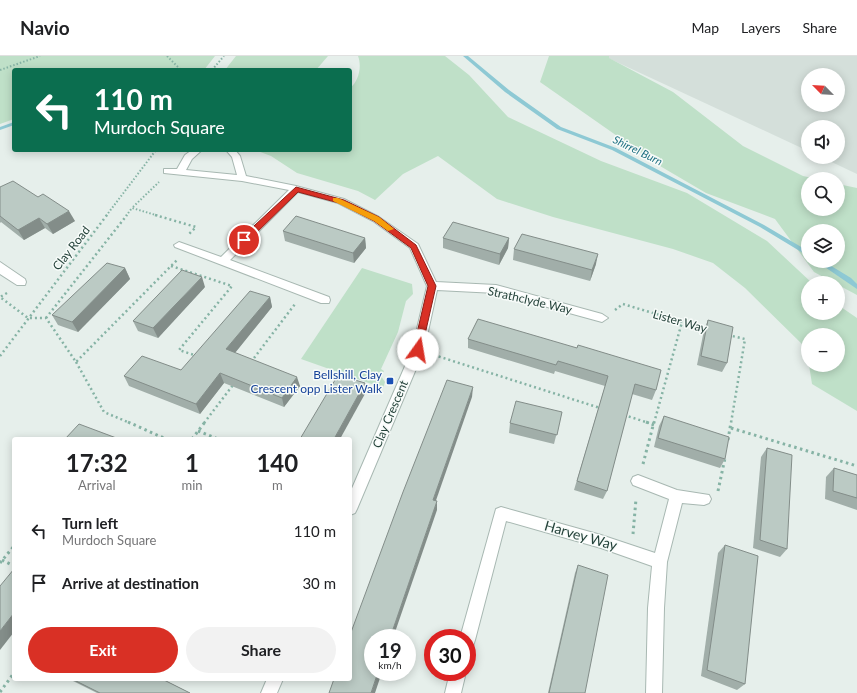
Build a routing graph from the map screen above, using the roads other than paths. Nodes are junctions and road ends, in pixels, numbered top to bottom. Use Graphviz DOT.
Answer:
graph roads {
  1 [pos="195,152"];
  2 [pos="232,152"];
  3 [pos="167,171"];
  4 [pos="180,172"];
  5 [pos="242,178"];
  6 [pos="296,189"];
  7 [pos="183,246"];
  8 [pos="223,261"];
  9 [pos="0,266"];
  10 [pos="21,282"];
  11 [pos="432,286"];
  12 [pos="325,300"];
  13 [pos="602,318"];
  14 [pos="638,481"];
  15 [pos="677,496"];
  16 [pos="704,499"];
  17 [pos="352,504"];
  18 [pos="660,562"];
  19 [pos="470,629"];
  20 [pos="274,681"];
  21 [pos="456,681"];
  22 [pos="269,693"];
  23 [pos="453,693"];
  24 [pos="654,693"];
  1 -- 4 [label="street"];
  2 -- 5 [label="street"];
  3 -- 4 [label="street"];
  4 -- 5 [label="street"];
  5 -- 6 [label="street"];
  6 -- 8 [label="street"];
  6 -- 11 [label="street"];
  7 -- 8 [label="street"];
  8 -- 12 [label="street"];
  9 -- 10 [label="street"];
  11 -- 13 [label="street, Strathclyde Way"];
  11 -- 17 [label="street, Clay Crescent"];
  14 -- 15 [label="street"];
  15 -- 16 [label="street"];
  15 -- 18 [label="street"];
  18 -- 19 [label="street, Harvey Way"];
  18 -- 24 [label="street"];
  20 -- 22 [label="street"];
  21 -- 23 [label="street"];
}
